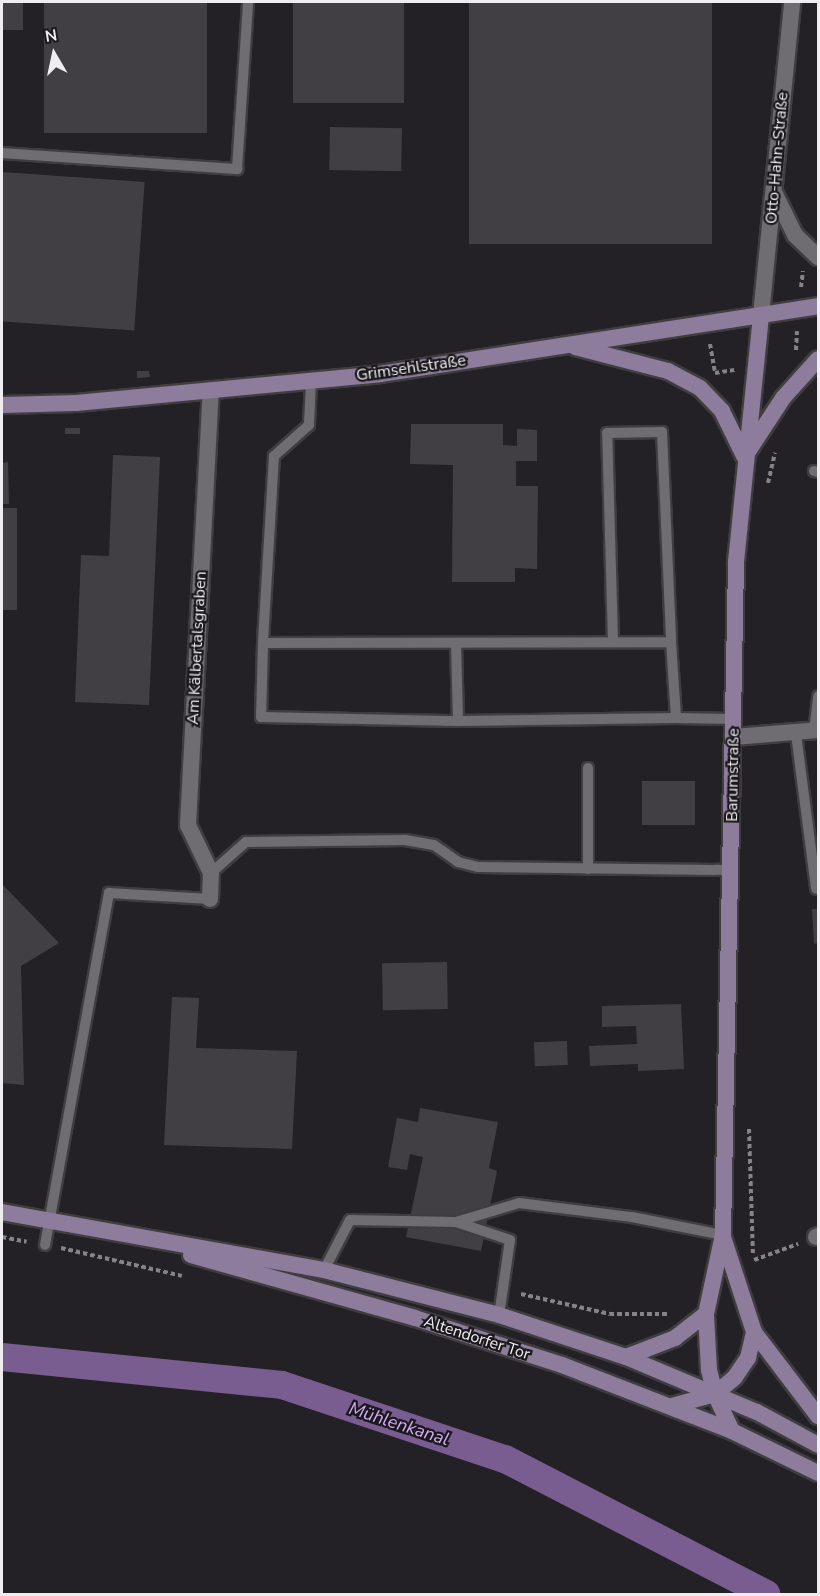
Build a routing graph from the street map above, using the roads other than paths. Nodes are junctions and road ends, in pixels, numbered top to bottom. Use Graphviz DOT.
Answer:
graph roads {
  1 [pos="248,2"];
  2 [pos="792,2"];
  3 [pos="2,153"];
  4 [pos="775,193"];
  5 [pos="817,256"];
  6 [pos="819,306"];
  7 [pos="761,315"];
  8 [pos="569,345"];
  9 [pos="819,359"];
  10 [pos="311,382"];
  11 [pos="211,391"];
  12 [pos="2,405"];
  13 [pos="745,456"];
  14 [pos="613,642"];
  15 [pos="671,642"];
  16 [pos="263,643"];
  17 [pos="456,644"];
  18 [pos="819,696"];
  19 [pos="676,718"];
  20 [pos="734,719"];
  21 [pos="458,721"];
  22 [pos="816,730"];
  23 [pos="796,734"];
  24 [pos="733,737"];
  25 [pos="588,768"];
  26 [pos="588,869"];
  27 [pos="731,870"];
  28 [pos="211,873"];
  29 [pos="816,889"];
  30 [pos="210,899"];
  31 [pos="2,1212"];
  32 [pos="50,1222"];
  33 [pos="456,1222"];
  34 [pos="723,1235"];
  35 [pos="123,1237"];
  36 [pos="45,1245"];
  37 [pos="324,1270"];
  38 [pos="706,1314"];
  39 [pos="499,1315"];
  40 [pos="754,1332"];
  41 [pos="626,1357"];
  42 [pos="715,1394"];
  43 [pos="672,1406"];
  44 [pos="819,1416"];
  45 [pos="732,1431"];
  46 [pos="819,1445"];
  47 [pos="819,1473"];
  1 -- 3 [label="lane"];
  2 -- 4 [label="street, Otto-Hahn-Straße"];
  4 -- 5 [label="street"];
  4 -- 7 [label="street, Otto-Hahn-Straße"];
  6 -- 7 [label="main road, Grimsehlstraße"];
  7 -- 8 [label="main road, Grimsehlstraße"];
  7 -- 13 [label="main road, Barumstraße"];
  8 -- 10 [label="main road, Grimsehlstraße"];
  8 -- 13 [label="main road"];
  9 -- 13 [label="main road"];
  10 -- 11 [label="main road, Grimsehlstraße"];
  10 -- 16 [label="lane"];
  11 -- 12 [label="main road, Grimsehlstraße"];
  11 -- 28 [label="street, Am Kälbertalsgraben"];
  13 -- 20 [label="main road, Barumstraße"];
  14 -- 15 [label="lane"];
  14 -- 15 [label="lane"];
  14 -- 17 [label="lane"];
  15 -- 19 [label="lane"];
  16 -- 17 [label="lane"];
  16 -- 21 [label="lane"];
  17 -- 21 [label="lane"];
  18 -- 22 [label="lane"];
  19 -- 20 [label="lane"];
  19 -- 21 [label="lane"];
  20 -- 24 [label="main road, Barumstraße"];
  22 -- 23 [label="street"];
  23 -- 24 [label="street"];
  23 -- 29 [label="lane"];
  24 -- 27 [label="main road, Barumstraße"];
  25 -- 26 [label="lane"];
  26 -- 27 [label="lane"];
  26 -- 28 [label="lane"];
  27 -- 34 [label="main road, Barumstraße"];
  28 -- 30 [label="street, Am Kälbertalsgraben"];
  30 -- 32 [label="lane"];
  31 -- 32 [label="main road, Altendorfer Tor"];
  32 -- 35 [label="main road, Altendorfer Tor"];
  32 -- 36 [label="lane"];
  33 -- 34 [label="lane"];
  33 -- 37 [label="lane"];
  33 -- 39 [label="lane"];
  34 -- 38 [label="main road, Barumstraße"];
  34 -- 40 [label="main road, Barumstraße"];
  35 -- 37 [label="main road, Altendorfer Tor"];
  35 -- 43 [label="main road, Altendorfer Tor"];
  37 -- 39 [label="main road, Altendorfer Tor"];
  38 -- 41 [label="main road"];
  38 -- 42 [label="main road, Barumstraße"];
  39 -- 41 [label="main road, Altendorfer Tor"];
  40 -- 42 [label="main road"];
  40 -- 44 [label="main road, Barumstraße"];
  41 -- 42 [label="main road, Altendorfer Tor"];
  42 -- 43 [label="main road"];
  42 -- 45 [label="main road, Barumstraße"];
  42 -- 46 [label="main road, Altendorfer Tor"];
  43 -- 45 [label="main road, Altendorfer Tor"];
  45 -- 47 [label="main road, Altendorfer Tor"];
}
